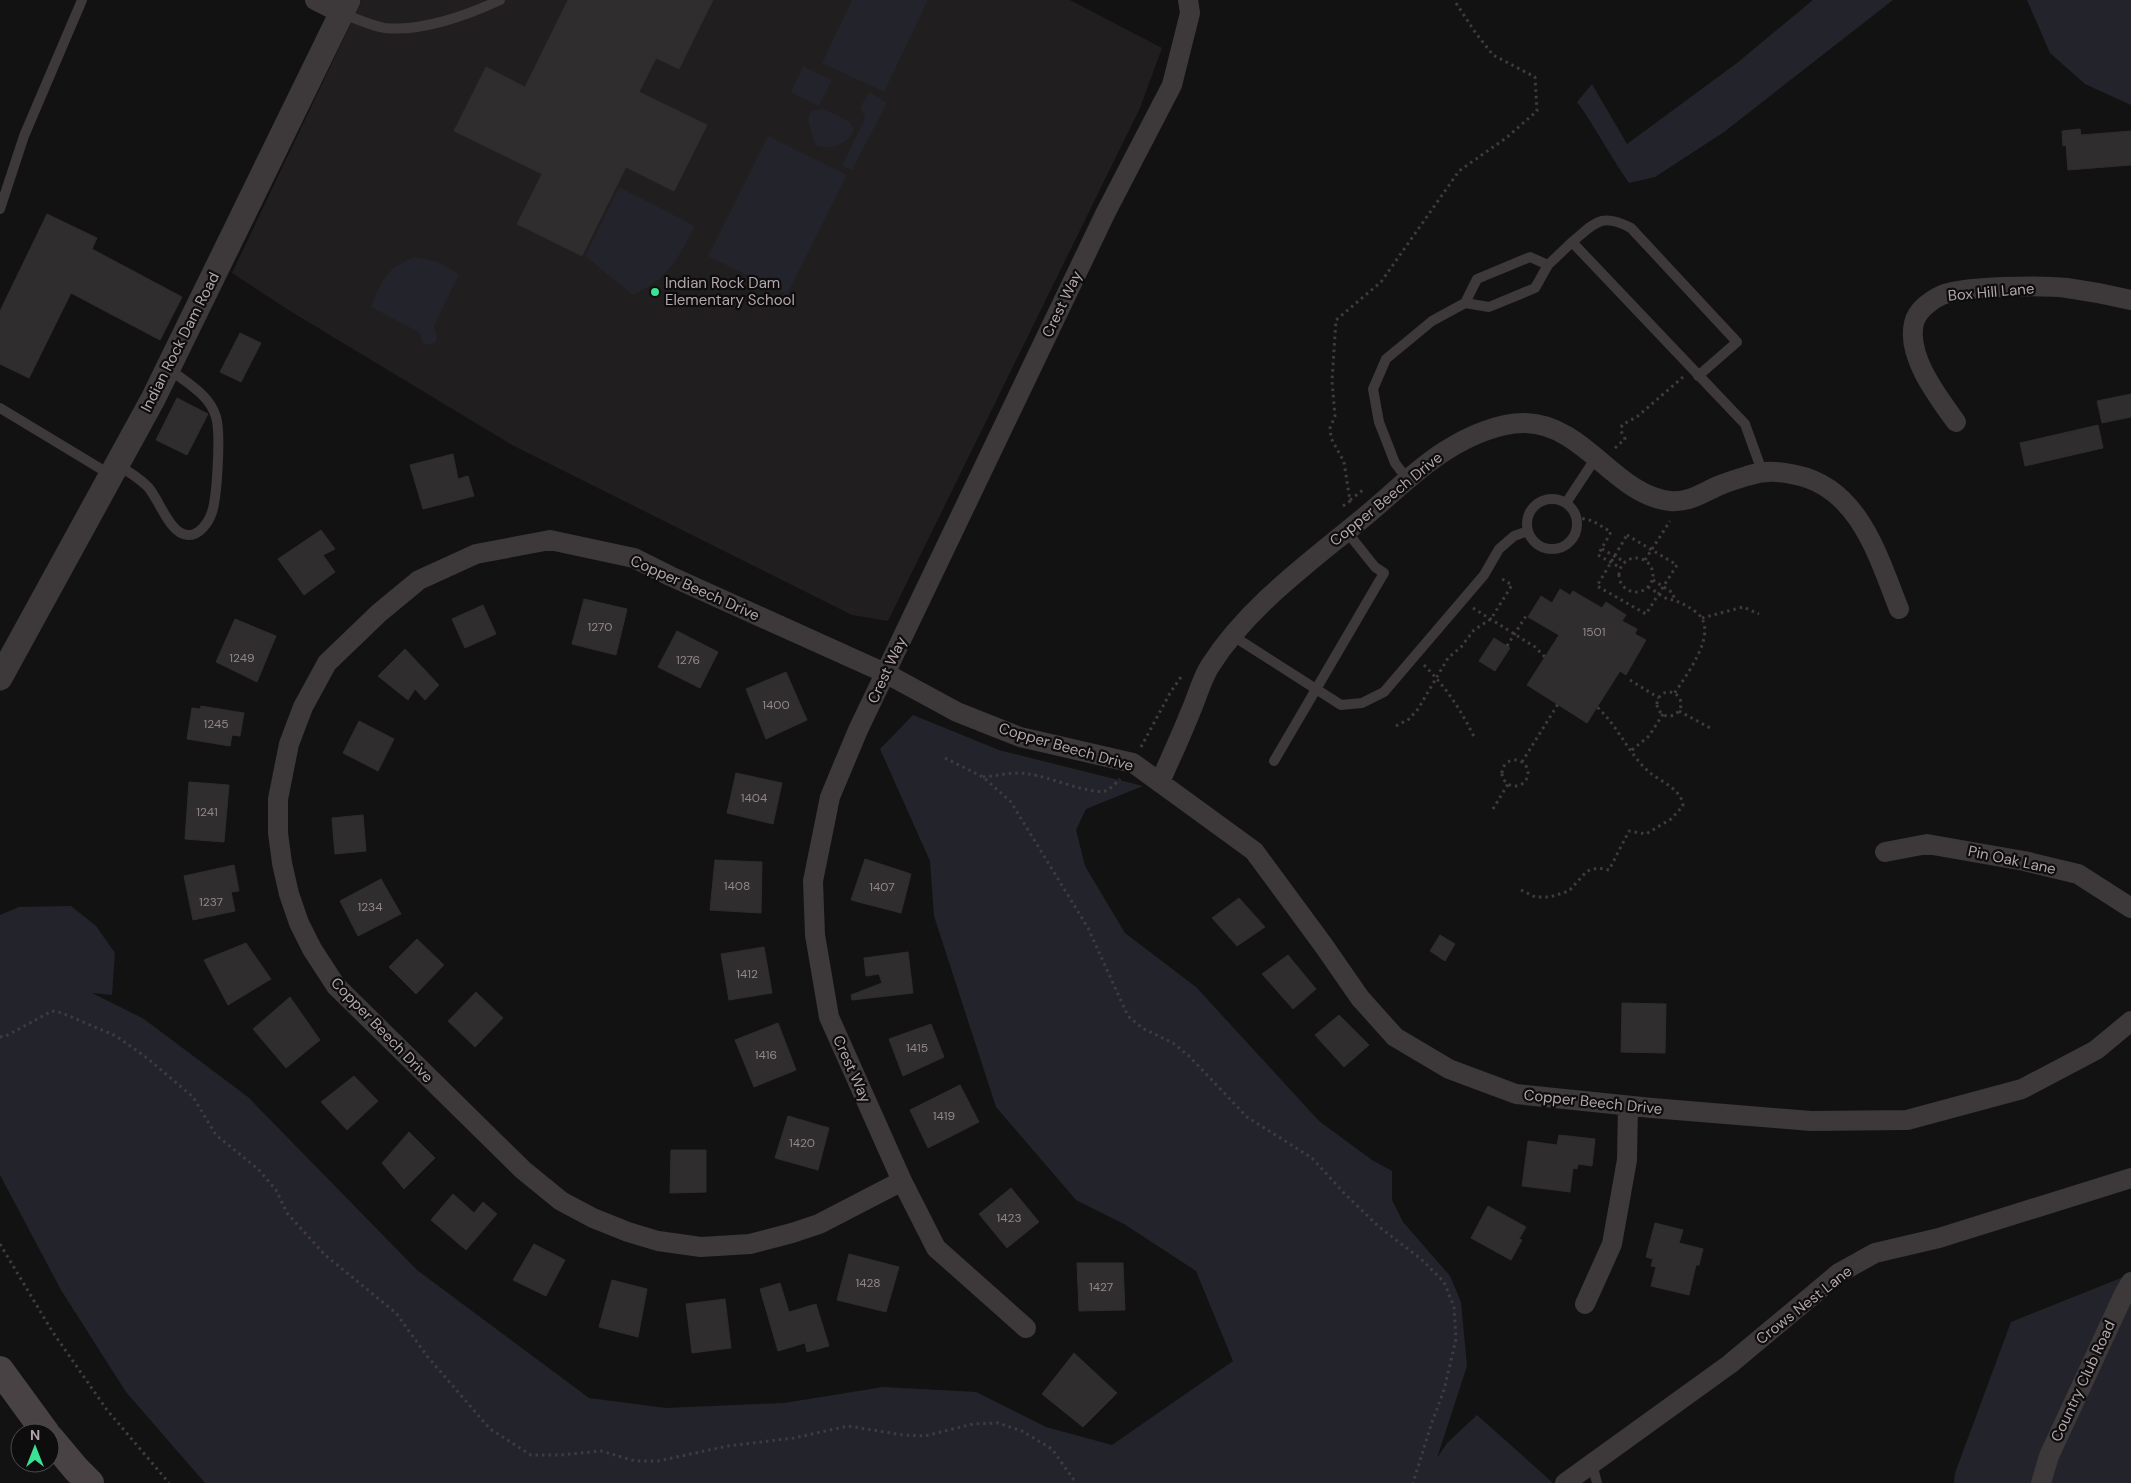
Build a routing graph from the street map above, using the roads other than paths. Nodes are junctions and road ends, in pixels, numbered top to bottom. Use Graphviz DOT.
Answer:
graph roads {
  1 [pos="82,0"];
  2 [pos="315,0"];
  3 [pos="500,0"];
  4 [pos="1188,0"];
  5 [pos="345,7"];
  6 [pos="0,209"];
  7 [pos="1572,242"];
  8 [pos="1548,265"];
  9 [pos="2131,300"];
  10 [pos="1465,303"];
  11 [pos="168,368"];
  12 [pos="1695,373"];
  13 [pos="0,408"];
  14 [pos="1956,422"];
  15 [pos="1599,459"];
  16 [pos="113,470"];
  17 [pos="1762,471"];
  18 [pos="1408,480"];
  19 [pos="1566,504"];
  20 [pos="1528,531"];
  21 [pos="1347,532"];
  22 [pos="1899,609"];
  23 [pos="1233,636"];
  24 [pos="885,673"];
  25 [pos="0,678"];
  26 [pos="1316,690"];
  27 [pos="1274,761"];
  28 [pos="1160,782"];
  29 [pos="1885,852"];
  30 [pos="2131,908"];
  31 [pos="2131,1022"];
  32 [pos="1628,1106"];
  33 [pos="2131,1178"];
  34 [pos="902,1181"];
  35 [pos="2131,1282"];
  36 [pos="1585,1304"];
  37 [pos="1026,1328"];
  38 [pos="0,1370"];
  39 [pos="39,1423"];
  40 [pos="60,1450"];
  41 [pos="1595,1473"];
  42 [pos="90,1483"];
  43 [pos="1565,1483"];
  44 [pos="2041,1483"];
  1 -- 6 [label="lane"];
  2 -- 5 [label="street"];
  3 -- 5 [label="lane"];
  4 -- 24 [label="street, Crest Way"];
  5 -- 11 [label="street, Indian Rock Dam Road"];
  7 -- 8 [label="lane"];
  7 -- 12 [label="lane"];
  7 -- 12 [label="lane"];
  8 -- 10 [label="lane"];
  8 -- 10 [label="lane"];
  9 -- 14 [label="street, Box Hill Lane"];
  10 -- 18 [label="lane"];
  11 -- 16 [label="street, Indian Rock Dam Road"];
  11 -- 16 [label="lane"];
  12 -- 17 [label="lane"];
  13 -- 16 [label="lane"];
  15 -- 17 [label="street, Copper Beech Drive"];
  15 -- 18 [label="street, Copper Beech Drive"];
  15 -- 19 [label="lane"];
  16 -- 25 [label="street, Indian Rock Dam Road"];
  17 -- 22 [label="street"];
  18 -- 21 [label="street, Copper Beech Drive"];
  19 -- 20 [label="lane"];
  19 -- 20 [label="lane"];
  20 -- 26 [label="lane"];
  21 -- 23 [label="street, Copper Beech Drive"];
  21 -- 26 [label="lane"];
  23 -- 26 [label="lane"];
  23 -- 28 [label="street, Copper Beech Drive"];
  24 -- 28 [label="street, Copper Beech Drive"];
  24 -- 34 [label="street, Crest Way"];
  24 -- 34 [label="street, Copper Beech Drive"];
  26 -- 27 [label="lane"];
  28 -- 32 [label="street, Copper Beech Drive"];
  29 -- 30 [label="street, Pin Oak Lane"];
  31 -- 32 [label="street, Copper Beech Drive"];
  32 -- 36 [label="street"];
  33 -- 41 [label="street, Crows Nest Lane"];
  34 -- 37 [label="street, Crest Way"];
  35 -- 44 [label="street, Country Club Road"];
  38 -- 39 [label="main road"];
  40 -- 42 [label="main road"];
  41 -- 43 [label="street, Crows Nest Lane"];
}
